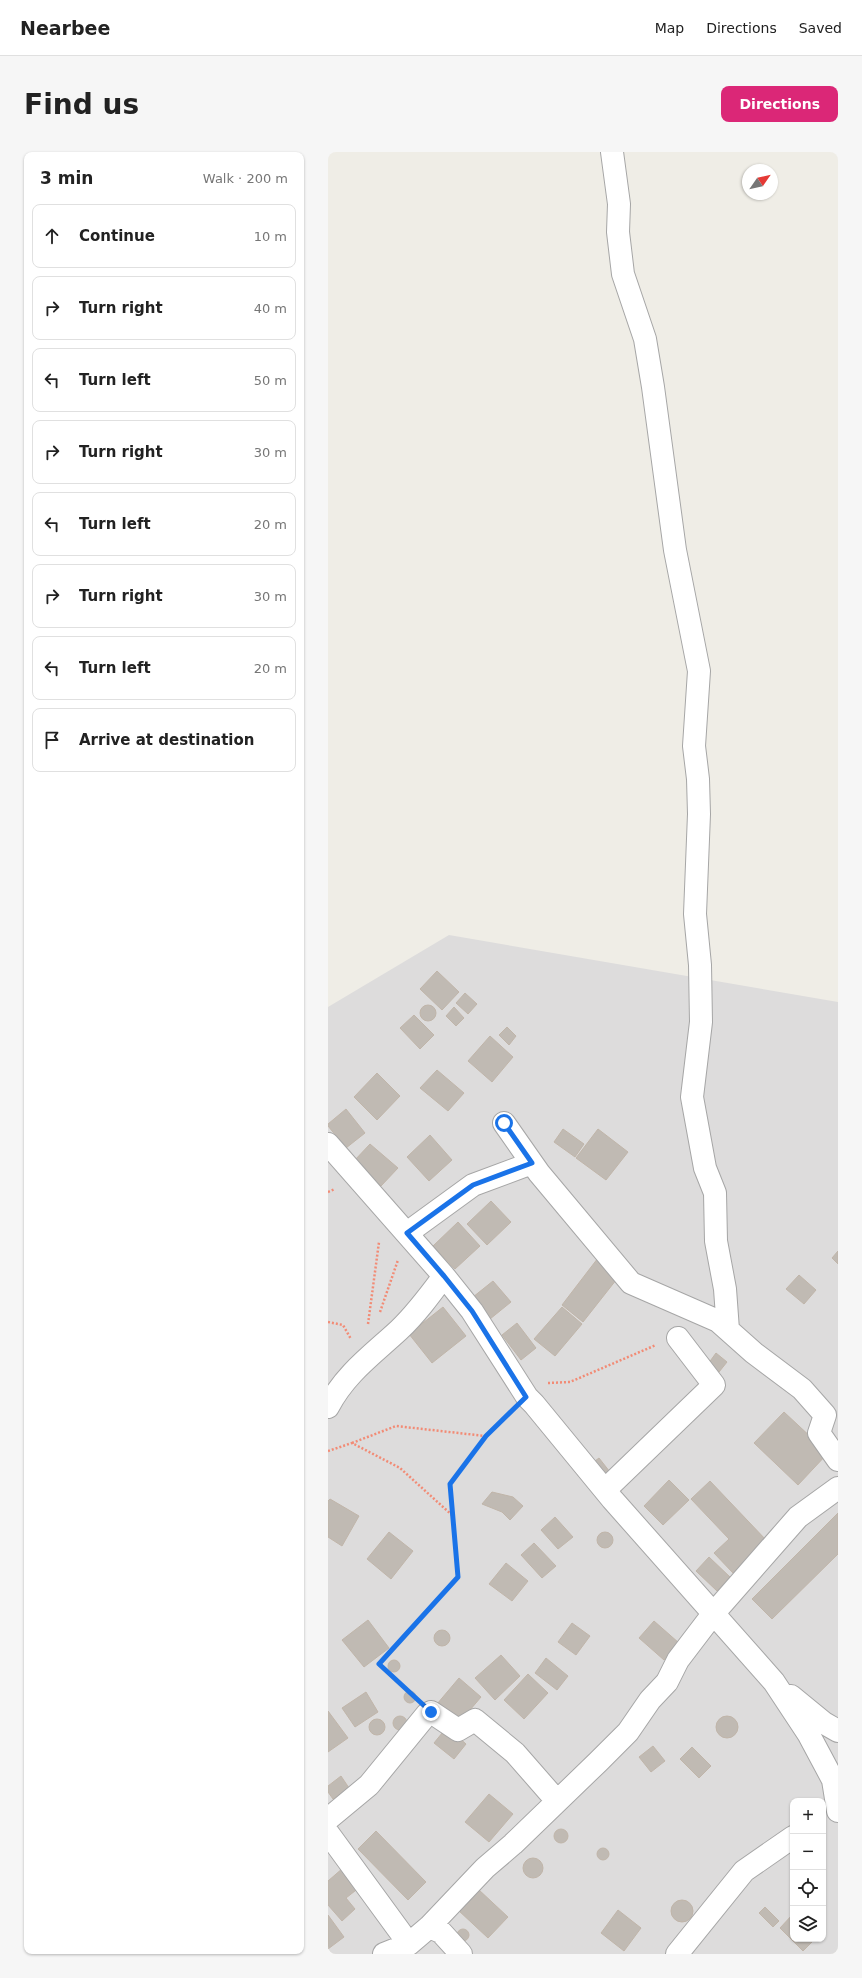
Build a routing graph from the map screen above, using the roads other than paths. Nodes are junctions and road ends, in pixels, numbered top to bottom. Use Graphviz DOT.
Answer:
graph roads {
  1 [pos="612,152"];
  2 [pos="504,1123"];
  3 [pos="328,1144"];
  4 [pos="532,1163"];
  5 [pos="407,1233"];
  6 [pos="444,1276"];
  7 [pos="728,1330"];
  8 [pos="678,1338"];
  9 [pos="328,1407"];
  10 [pos="838,1460"];
  11 [pos="838,1488"];
  12 [pos="605,1490"];
  13 [pos="713,1614"];
  14 [pos="774,1682"];
  15 [pos="838,1731"];
  16 [pos="557,1801"];
  17 [pos="833,1812"];
  18 [pos="328,1818"];
  19 [pos="328,1834"];
  20 [pos="790,1839"];
  21 [pos="429,1927"];
  22 [pos="409,1944"];
  23 [pos="384,1954"];
  24 [pos="461,1954"];
  25 [pos="677,1954"];
  1 -- 7 [label="street"];
  2 -- 4 [label="street"];
  3 -- 5 [label="street"];
  4 -- 5 [label="street"];
  4 -- 7 [label="street"];
  5 -- 6 [label="street"];
  6 -- 9 [label="street"];
  6 -- 12 [label="street"];
  7 -- 10 [label="street"];
  8 -- 12 [label="street"];
  11 -- 13 [label="street"];
  12 -- 13 [label="street"];
  13 -- 14 [label="street"];
  13 -- 16 [label="street"];
  14 -- 15 [label="street"];
  14 -- 17 [label="street"];
  16 -- 18 [label="street"];
  16 -- 21 [label="street"];
  19 -- 22 [label="street"];
  20 -- 25 [label="street"];
  21 -- 22 [label="street"];
  21 -- 24 [label="street"];
  22 -- 23 [label="street"];
}
